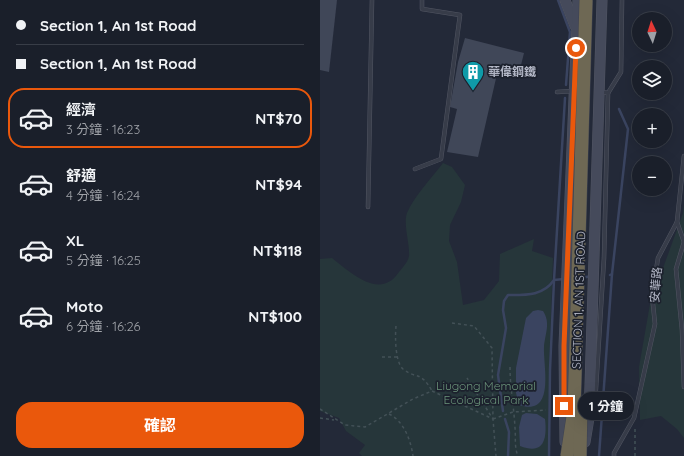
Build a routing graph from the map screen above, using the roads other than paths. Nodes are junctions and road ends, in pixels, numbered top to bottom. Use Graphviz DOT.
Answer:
graph roads {
  1 [pos="372,0"];
  2 [pos="422,0"];
  3 [pos="565,0"];
  4 [pos="578,0"];
  5 [pos="586,0"];
  6 [pos="594,0"];
  7 [pos="602,0"];
  8 [pos="609,0"];
  9 [pos="622,0"];
  10 [pos="601,22"];
  11 [pos="577,34"];
  12 [pos="575,91"];
  13 [pos="557,92"];
  14 [pos="598,92"];
  15 [pos="608,93"];
  16 [pos="684,156"];
  17 [pos="415,169"];
  18 [pos="368,207"];
  19 [pos="677,222"];
  20 [pos="684,387"];
  21 [pos="595,404"];
  22 [pos="566,456"];
  23 [pos="581,456"];
  24 [pos="614,456"];
  1 -- 18 [label="lane"];
  2 -- 17 [label="lane"];
  3 -- 11 [label="street"];
  4 -- 11 [label="street, SECTION 1, AN 1ST ROAD"];
  5 -- 22 [label="highway, bridge"];
  6 -- 23 [label="highway, bridge"];
  7 -- 10 [label="street, SECTION 1, AN 1ST ROAD"];
  8 -- 10 [label="street"];
  9 -- 15 [label="lane"];
  10 -- 14 [label="street, SECTION 1, AN 1ST ROAD"];
  11 -- 12 [label="street, SECTION 1, AN 1ST ROAD"];
  12 -- 13 [label="lane"];
  12 -- 14 [label="street"];
  12 -- 22 [label="street, SECTION 1, AN 1ST ROAD"];
  14 -- 15 [label="lane"];
  14 -- 23 [label="street, SECTION 1, AN 1ST ROAD"];
  15 -- 21 [label="lane"];
  16 -- 19 [label="lane, 安華路"];
  19 -- 20 [label="lane"];
  19 -- 24 [label="lane, 安華路"];
}
